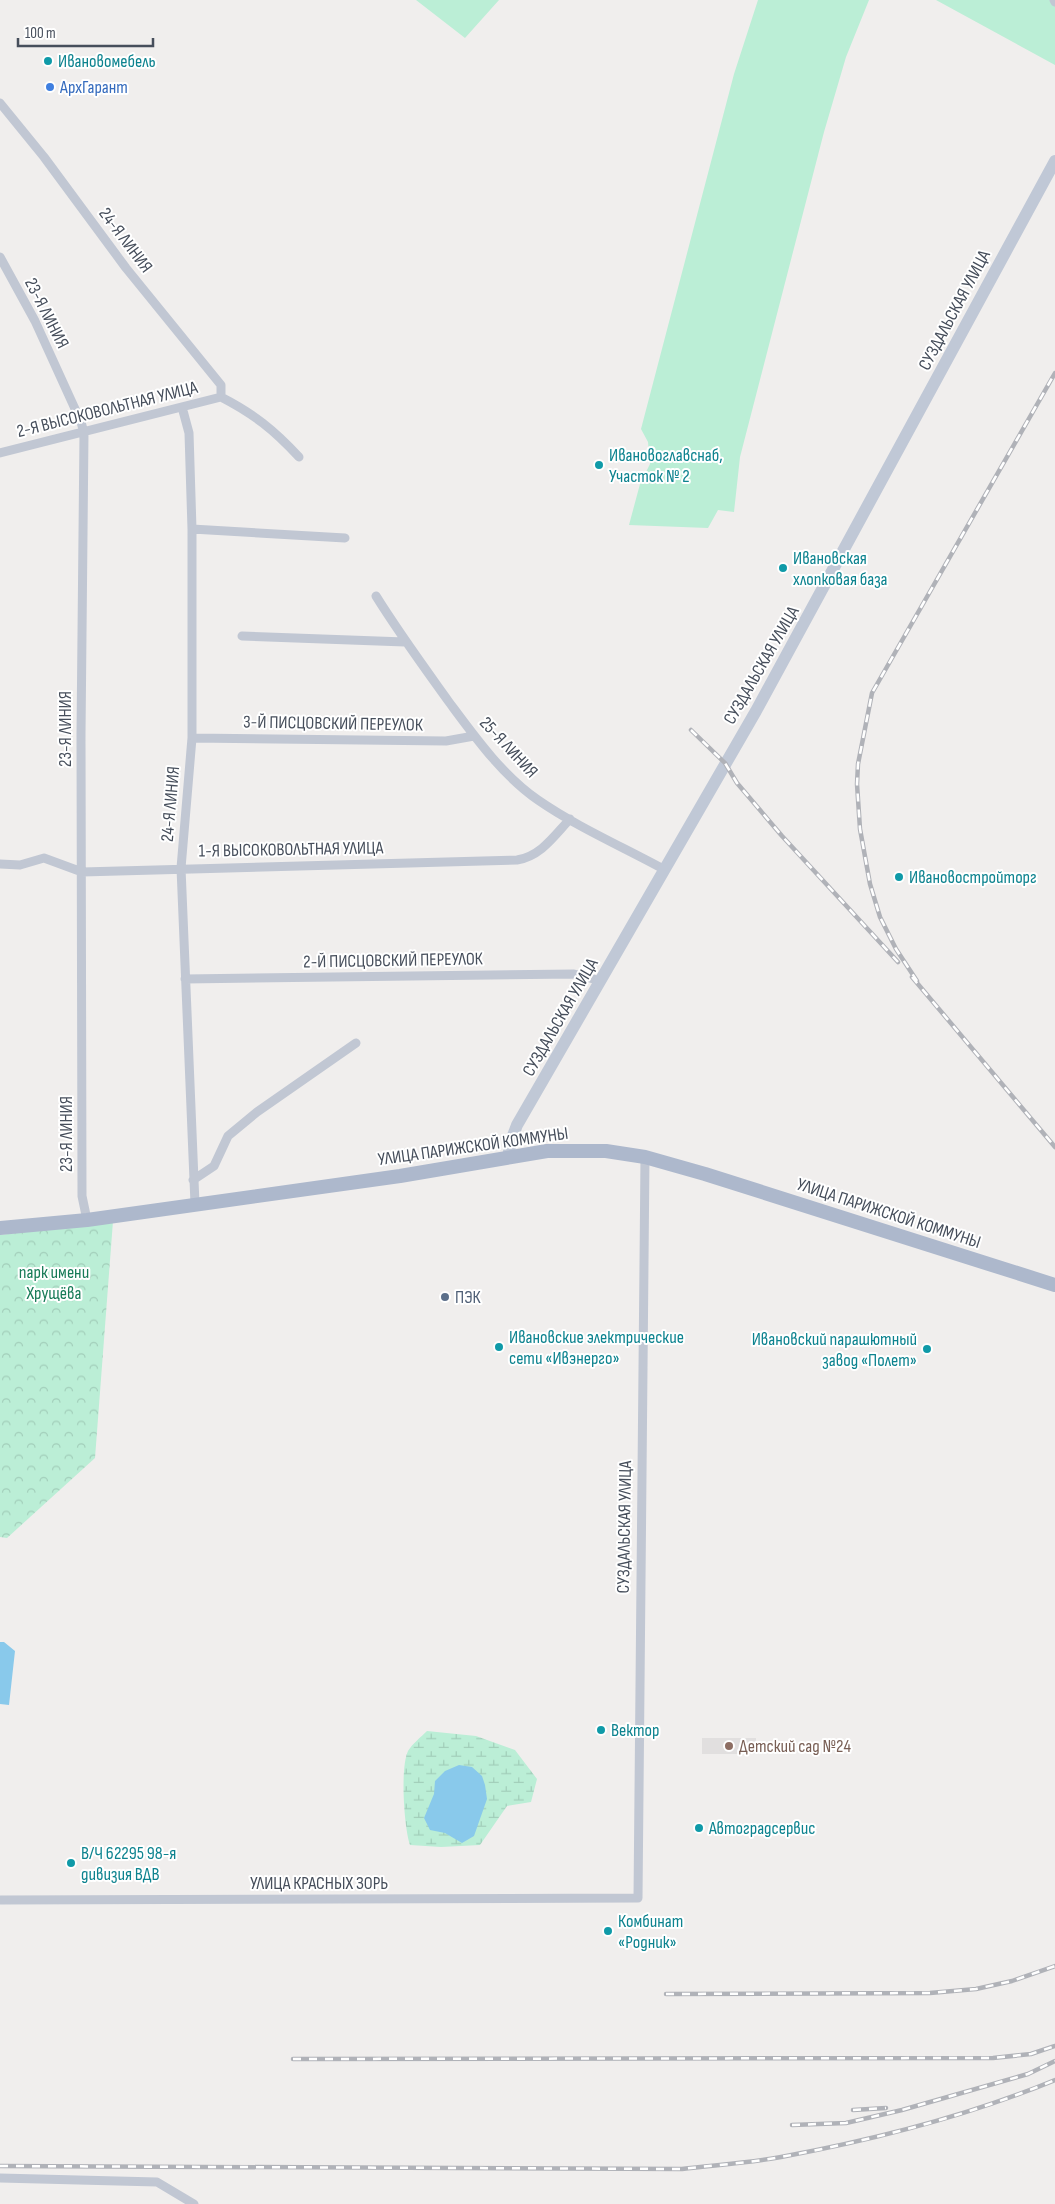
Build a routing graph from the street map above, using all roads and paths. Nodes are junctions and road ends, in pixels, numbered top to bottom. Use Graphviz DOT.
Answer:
graph roads {
  1 [pos="0,103"];
  2 [pos="1055,161"];
  3 [pos="0,257"];
  4 [pos="221,397"];
  5 [pos="182,407"];
  6 [pos="84,433"];
  7 [pos="0,452"];
  8 [pos="299,457"];
  9 [pos="192,529"];
  10 [pos="345,538"];
  11 [pos="376,596"];
  12 [pos="242,636"];
  13 [pos="405,642"];
  14 [pos="474,736"];
  15 [pos="192,738"];
  16 [pos="570,819"];
  17 [pos="0,864"];
  18 [pos="181,868"];
  19 [pos="665,870"];
  20 [pos="82,872"];
  21 [pos="185,980"];
  22 [pos="601,981"];
  23 [pos="356,1043"];
  24 [pos="508,1157"];
  25 [pos="645,1157"];
  26 [pos="193,1180"];
  27 [pos="195,1204"];
  28 [pos="87,1220"];
  29 [pos="0,1228"];
  30 [pos="1055,1285"];
  31 [pos="638,1898"];
  32 [pos="0,1900"];
  33 [pos="0,2178"];
  34 [pos="194,2204"];
  1 -- 4 [label="street, 24-Я ЛИНИЯ"];
  2 -- 19 [label="main road, СУЗДАЛЬСКАЯ УЛИЦА"];
  3 -- 6 [label="street, 23-Я ЛИНИЯ"];
  4 -- 5 [label="street, 2-Я ВЫСОКОВОЛЬТНАЯ УЛИЦА"];
  4 -- 8 [label="street"];
  5 -- 6 [label="street, 2-Я ВЫСОКОВОЛЬТНАЯ УЛИЦА"];
  5 -- 9 [label="street, 24-Я ЛИНИЯ"];
  6 -- 7 [label="street, 2-Я ВЫСОКОВОЛЬТНАЯ УЛИЦА"];
  6 -- 20 [label="street, 23-Я ЛИНИЯ"];
  9 -- 10 [label="street"];
  9 -- 15 [label="street, 24-Я ЛИНИЯ"];
  11 -- 13 [label="street, 25-Я ЛИНИЯ"];
  12 -- 13 [label="street"];
  13 -- 14 [label="street, 25-Я ЛИНИЯ"];
  14 -- 15 [label="street, 3-Й ПИСЦОВСКИЙ ПЕРЕУЛОК"];
  14 -- 16 [label="street, 25-Я ЛИНИЯ"];
  15 -- 18 [label="street, 24-Я ЛИНИЯ"];
  16 -- 18 [label="street, 1-Я ВЫСОКОВОЛЬТНАЯ УЛИЦА"];
  16 -- 19 [label="street, 25-Я ЛИНИЯ"];
  17 -- 20 [label="street, 1-Я ВЫСОКОВОЛЬТНАЯ УЛИЦА"];
  18 -- 20 [label="street, 1-Я ВЫСОКОВОЛЬТНАЯ УЛИЦА"];
  18 -- 21 [label="street, 24-Я ЛИНИЯ"];
  19 -- 22 [label="main road, СУЗДАЛЬСКАЯ УЛИЦА"];
  20 -- 28 [label="street, 23-Я ЛИНИЯ"];
  21 -- 22 [label="street, 2-Й ПИСЦОВСКИЙ ПЕРЕУЛОК"];
  21 -- 26 [label="street, 24-Я ЛИНИЯ"];
  22 -- 24 [label="main road, СУЗДАЛЬСКАЯ УЛИЦА"];
  23 -- 26 [label="street"];
  24 -- 25 [label="main road, УЛИЦА ПАРИЖСКОЙ КОММУНЫ"];
  24 -- 27 [label="main road, УЛИЦА ПАРИЖСКОЙ КОММУНЫ"];
  25 -- 30 [label="main road, УЛИЦА ПАРИЖСКОЙ КОММУНЫ"];
  25 -- 31 [label="street, СУЗДАЛЬСКАЯ УЛИЦА"];
  26 -- 27 [label="street, 24-Я ЛИНИЯ"];
  27 -- 28 [label="main road, УЛИЦА ПАРИЖСКОЙ КОММУНЫ"];
  28 -- 29 [label="main road, УЛИЦА ПАРИЖСКОЙ КОММУНЫ"];
  31 -- 32 [label="street, УЛИЦА КРАСНЫХ ЗОРЬ"];
  33 -- 34 [label="street"];
}
